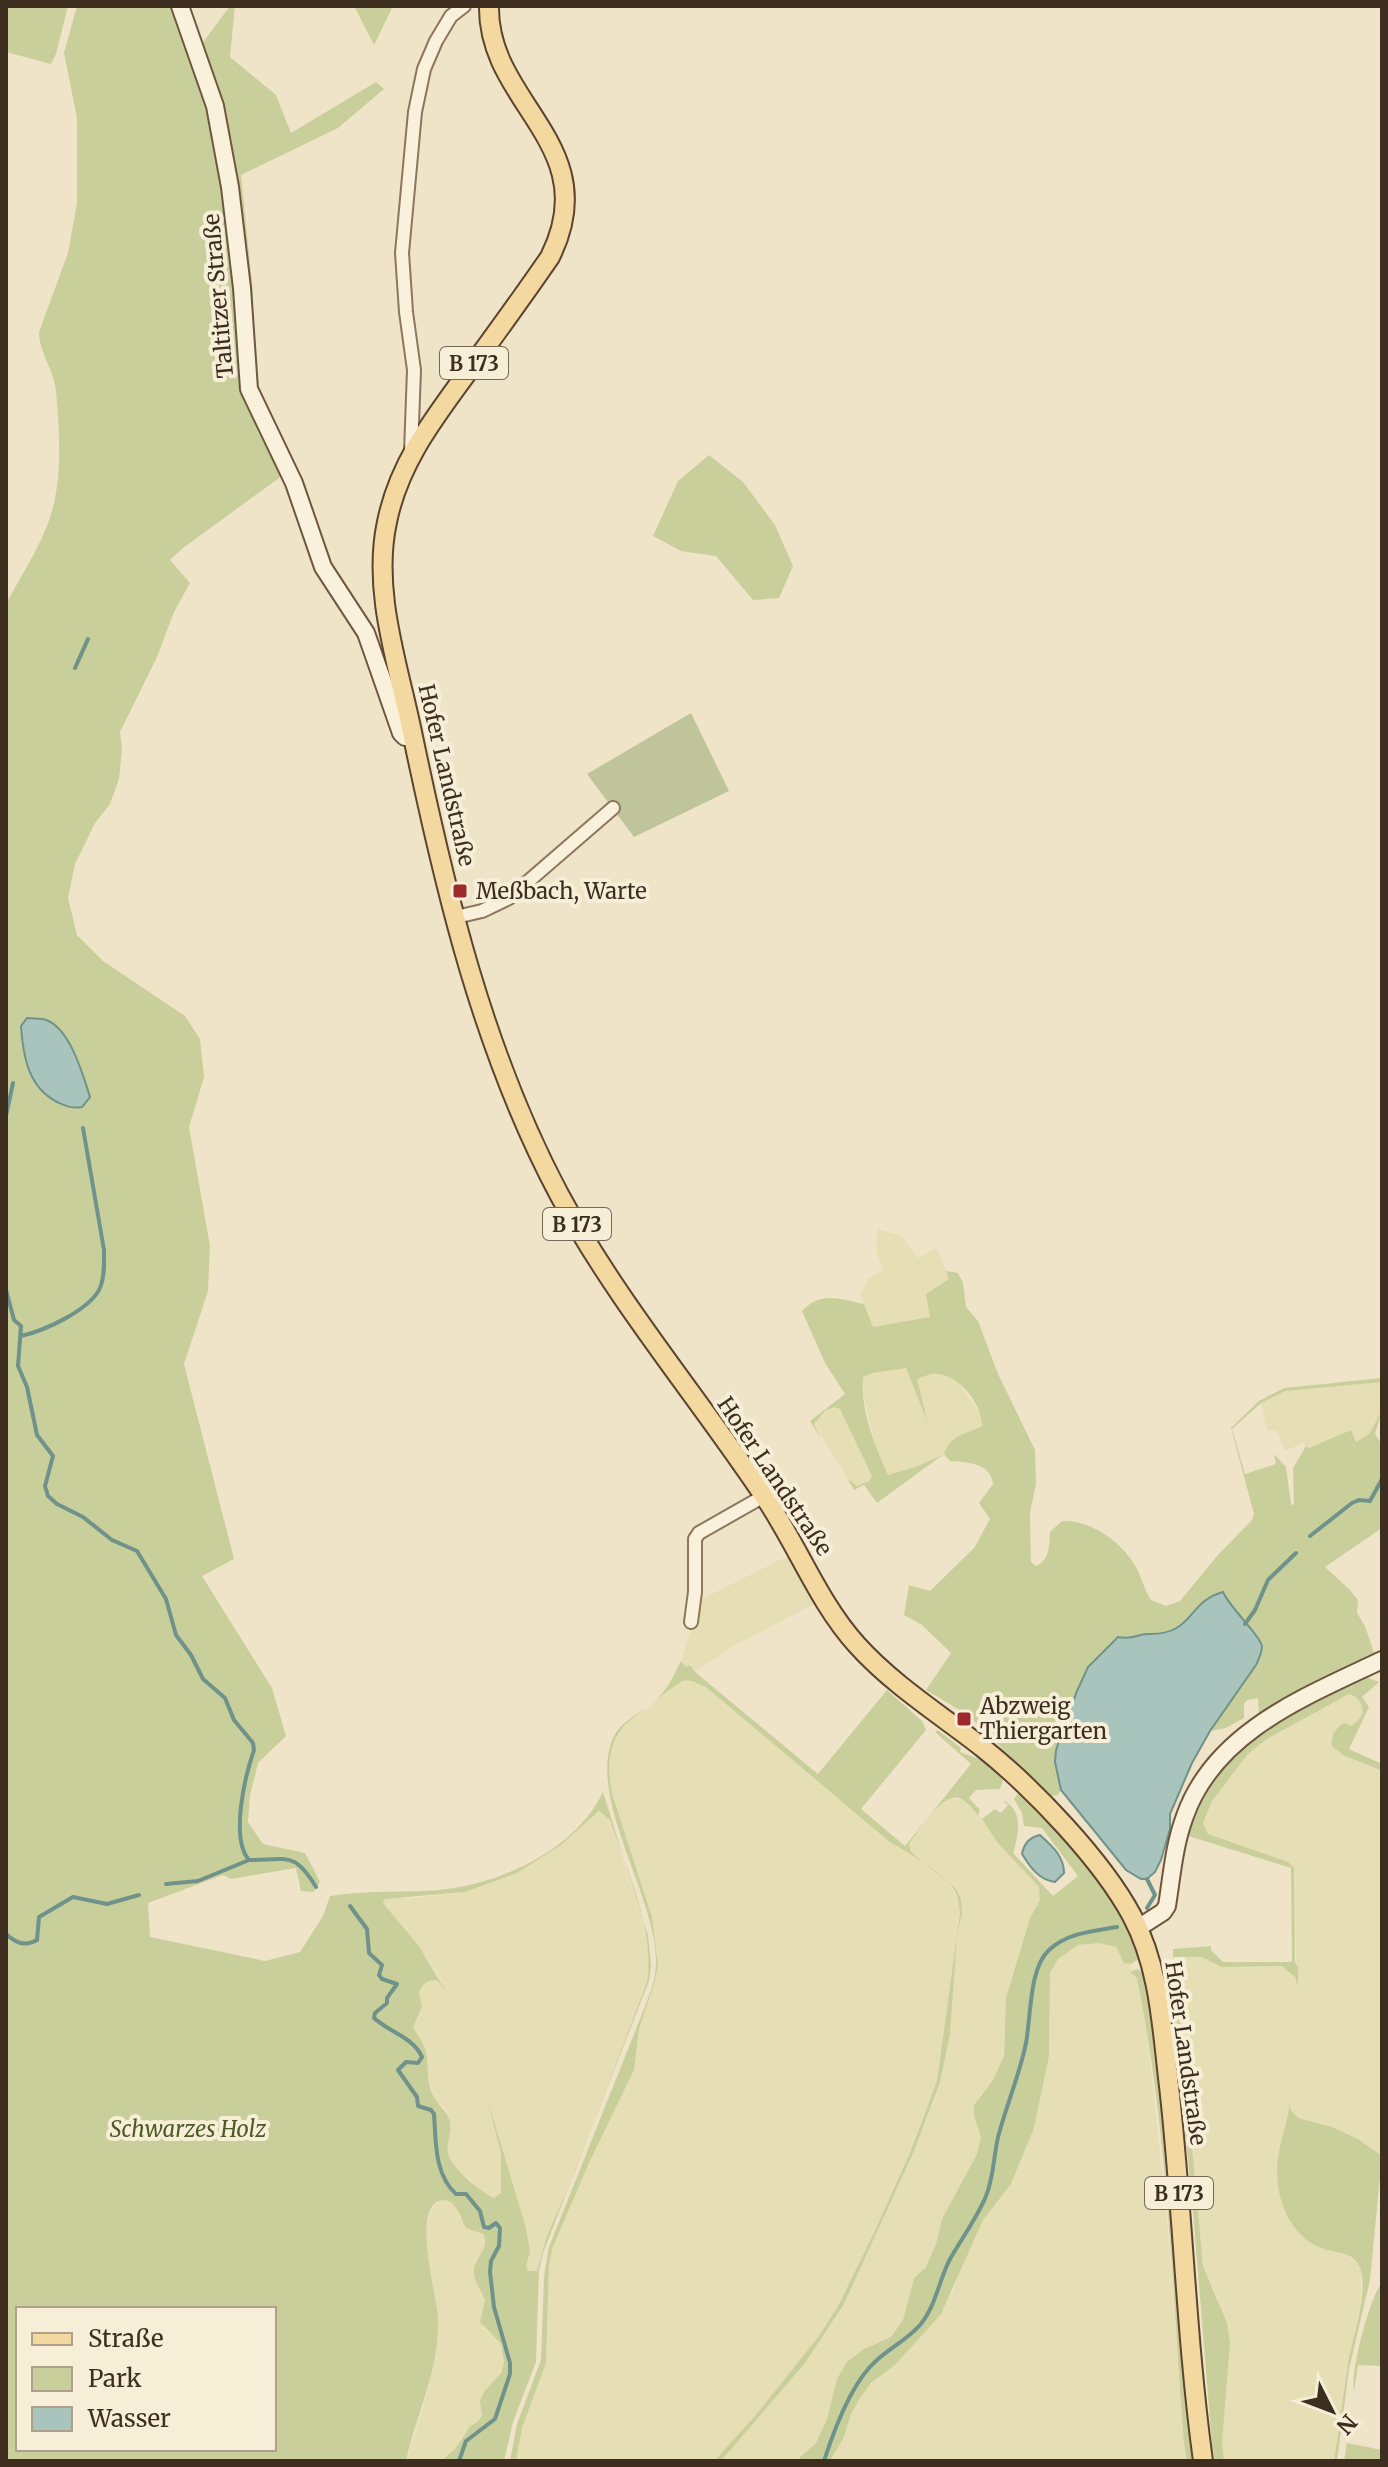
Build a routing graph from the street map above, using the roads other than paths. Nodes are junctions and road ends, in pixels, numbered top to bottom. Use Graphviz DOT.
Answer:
graph roads {
  1 [pos="180,6"];
  2 [pos="464,6"];
  3 [pos="489,6"];
  4 [pos="410,454"];
  5 [pos="413,737"];
  6 [pos="613,808"];
  7 [pos="456,917"];
  8 [pos="764,1496"];
  9 [pos="691,1622"];
  10 [pos="1382,1660"];
  11 [pos="1138,1928"];
  12 [pos="1203,2461"];
  1 -- 5 [label="street, Taltitzer Straße"];
  2 -- 4 [label="street, Hofer Landstraße"];
  3 -- 4 [label="main road, Hofer Landstraße / B 173"];
  4 -- 5 [label="main road, Hofer Landstraße / B 173"];
  5 -- 7 [label="main road, Hofer Landstraße / B 173"];
  6 -- 7 [label="street"];
  7 -- 8 [label="main road, Hofer Landstraße / B 173"];
  8 -- 9 [label="street"];
  8 -- 11 [label="main road, Hofer Landstraße / B 173"];
  10 -- 11 [label="street"];
  11 -- 12 [label="main road, Hofer Landstraße / B 173"];
}
